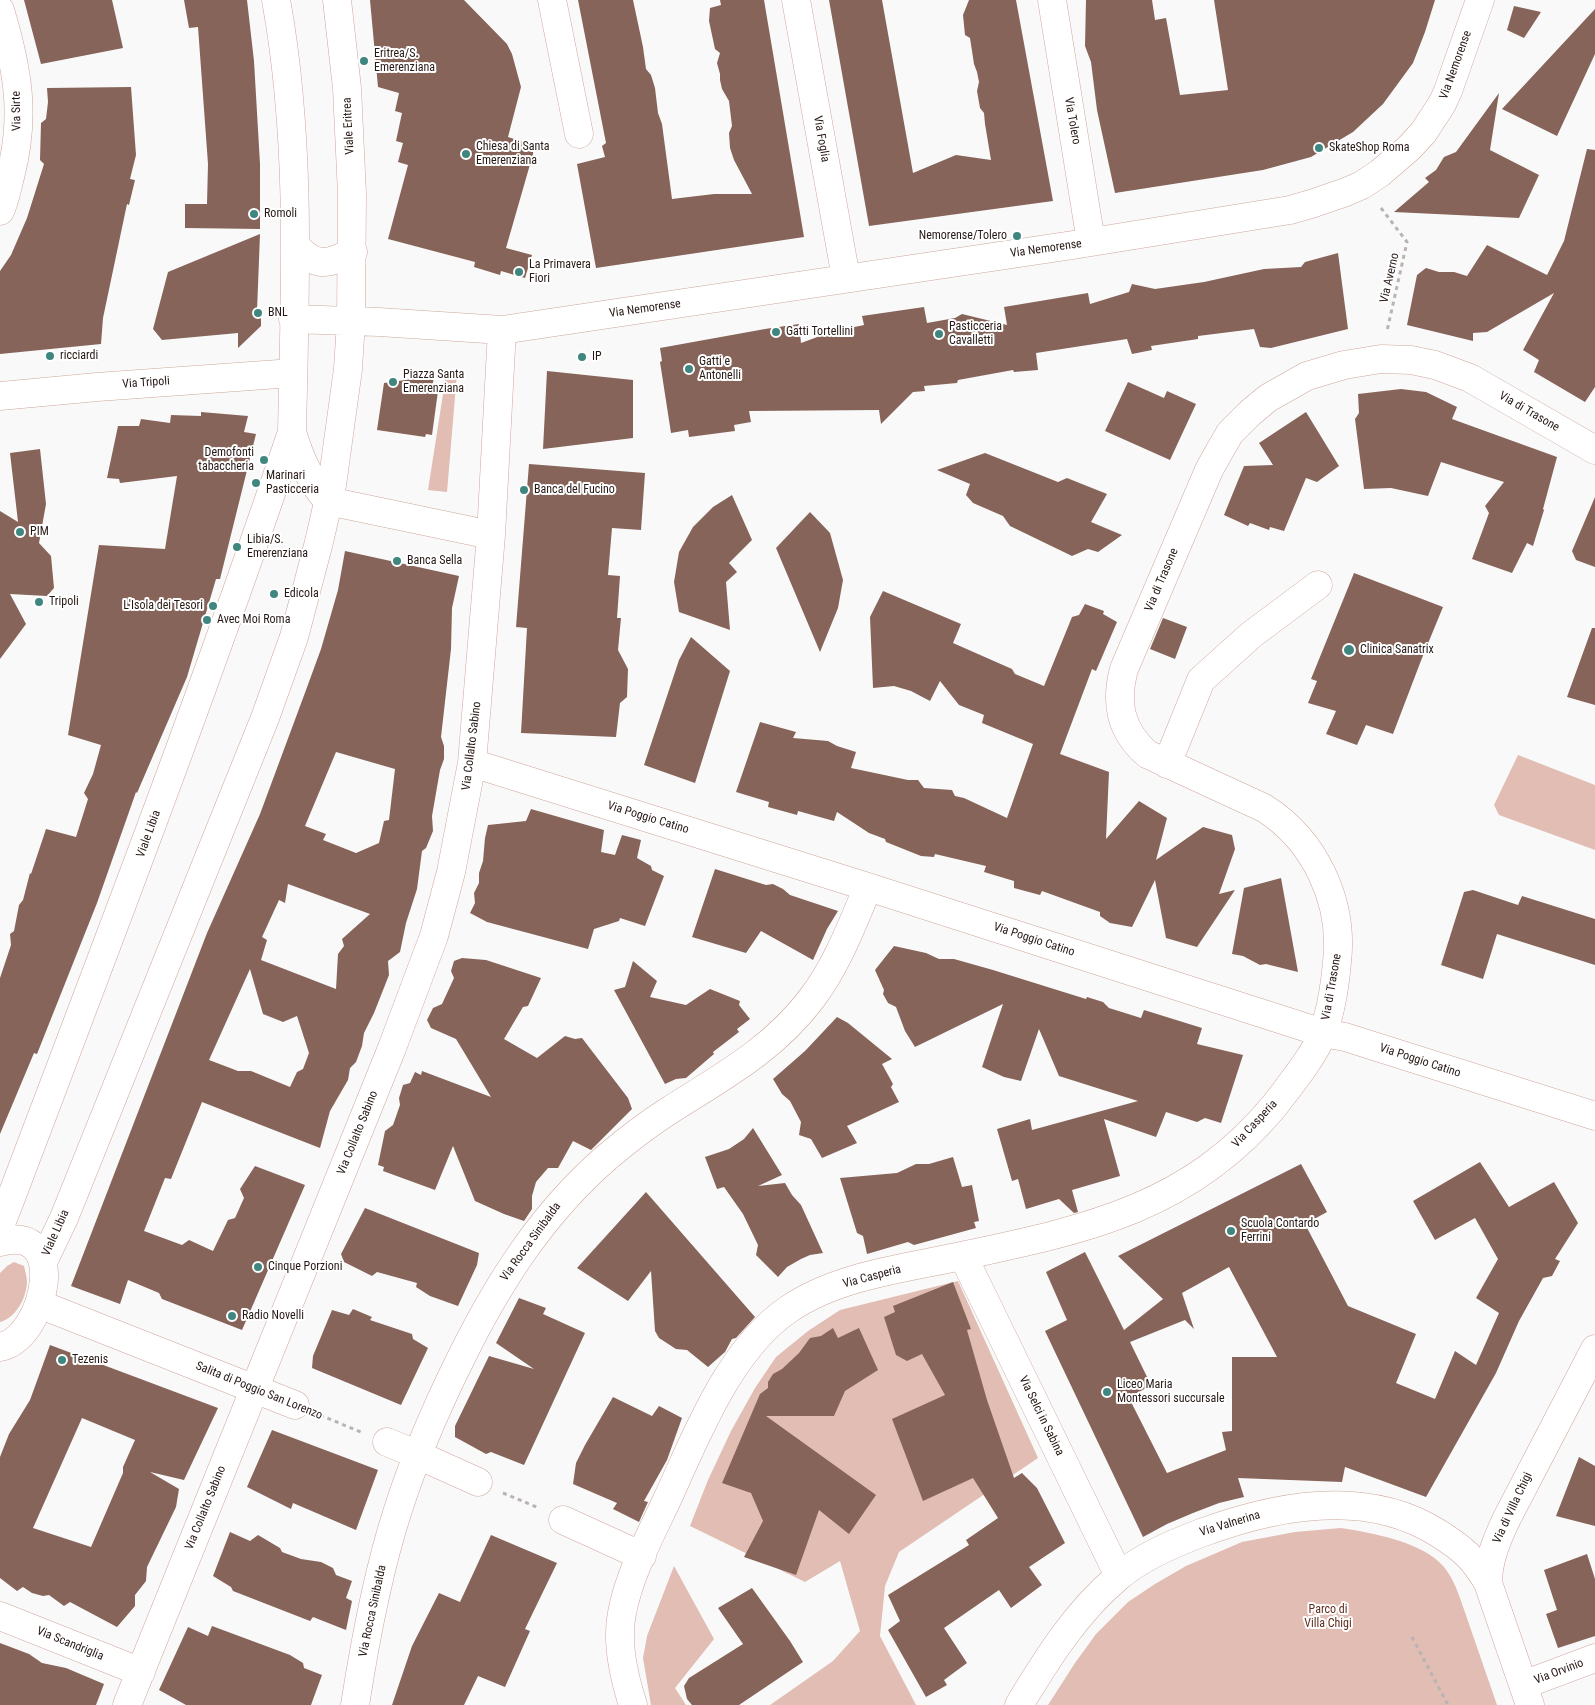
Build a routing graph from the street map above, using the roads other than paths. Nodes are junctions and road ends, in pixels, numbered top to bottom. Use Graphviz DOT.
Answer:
graph roads {
  1 [pos="276,0"];
  2 [pos="337,0"];
  3 [pos="552,0"];
  4 [pos="796,0"];
  5 [pos="1052,0"];
  6 [pos="1480,0"];
  7 [pos="0,10"];
  8 [pos="5,53"];
  9 [pos="579,134"];
  10 [pos="0,211"];
  11 [pos="1092,242"];
  12 [pos="295,245"];
  13 [pos="353,252"];
  14 [pos="846,278"];
  15 [pos="294,319"];
  16 [pos="352,321"];
  17 [pos="502,330"];
  18 [pos="293,373"];
  19 [pos="0,396"];
  20 [pos="292,432"];
  21 [pos="1595,450"];
  22 [pos="328,501"];
  23 [pos="491,535"];
  24 [pos="1318,585"];
  25 [pos="472,763"];
  26 [pos="1167,764"];
  27 [pos="868,887"];
  28 [pos="1323,1033"];
  29 [pos="1595,1116"];
  30 [pos="0,1233"];
  31 [pos="0,1242"];
  32 [pos="963,1256"];
  33 [pos="43,1262"];
  34 [pos="39,1304"];
  35 [pos="1595,1349"];
  36 [pos="2,1353"];
  37 [pos="254,1390"];
  38 [pos="294,1405"];
  39 [pos="387,1442"];
  40 [pos="418,1455"];
  41 [pos="478,1482"];
  42 [pos="551,1514"];
  43 [pos="642,1556"];
  44 [pos="1119,1576"];
  45 [pos="1488,1583"];
  46 [pos="0,1616"];
  47 [pos="1595,1658"];
  48 [pos="141,1672"];
  49 [pos="1526,1695"];
  50 [pos="127,1705"];
  51 [pos="355,1705"];
  52 [pos="633,1705"];
  53 [pos="1019,1705"];
  1 -- 12 [label="street"];
  2 -- 13 [label="street, Viale Eritrea"];
  3 -- 9 [label="street"];
  4 -- 14 [label="street, Via Foglia"];
  5 -- 11 [label="street, Via Tolero"];
  6 -- 11 [label="street, Via Nemorense"];
  7 -- 8 [label="street, Via Sirte"];
  8 -- 10 [label="street, Via Sirte"];
  11 -- 14 [label="street, Via Nemorense"];
  12 -- 13 [label="street"];
  12 -- 15 [label="street"];
  13 -- 16 [label="street, Viale Eritrea"];
  14 -- 17 [label="street, Via Nemorense"];
  15 -- 16 [label="street"];
  15 -- 18 [label="street"];
  16 -- 17 [label="street"];
  16 -- 22 [label="street"];
  17 -- 23 [label="street"];
  18 -- 19 [label="street, Via Tripoli"];
  18 -- 20 [label="street"];
  20 -- 22 [label="street"];
  20 -- 30 [label="street, Viale Libia"];
  21 -- 26 [label="street, Via di Trasone"];
  22 -- 23 [label="street"];
  22 -- 33 [label="street, Viale Libia"];
  23 -- 25 [label="street, Via Collalto Sabino"];
  24 -- 26 [label="street"];
  25 -- 27 [label="street, Via Poggio Catino"];
  25 -- 37 [label="street, Via Collalto Sabino"];
  26 -- 28 [label="street, Via di Trasone"];
  27 -- 28 [label="street, Via Poggio Catino"];
  27 -- 40 [label="street, Via Rocca Sinibalda"];
  28 -- 29 [label="street, Via Poggio Catino"];
  28 -- 32 [label="street, Via Casperia"];
  31 -- 33 [label="street"];
  32 -- 43 [label="street, Via Casperia"];
  32 -- 44 [label="street, Via Selci in Sabina"];
  33 -- 34 [label="street"];
  34 -- 36 [label="street"];
  34 -- 37 [label="street, Salita di Poggio San Lorenzo"];
  35 -- 45 [label="street, Via di Villa Chigi"];
  37 -- 38 [label="street, Salita di Poggio San Lorenzo"];
  37 -- 48 [label="street, Via Collalto Sabino"];
  39 -- 40 [label="street"];
  40 -- 41 [label="street"];
  40 -- 51 [label="street, Via Rocca Sinibalda"];
  42 -- 43 [label="street"];
  43 -- 52 [label="street, Via Casperia"];
  44 -- 45 [label="street, Via Valnerina"];
  44 -- 53 [label="street, Via Valnerina"];
  45 -- 49 [label="street, Via di Villa Chigi"];
  46 -- 48 [label="street, Via Scandriglia"];
  47 -- 49 [label="street, Via Orvinio"];
  48 -- 50 [label="street, Via Collalto Sabino"];
}
